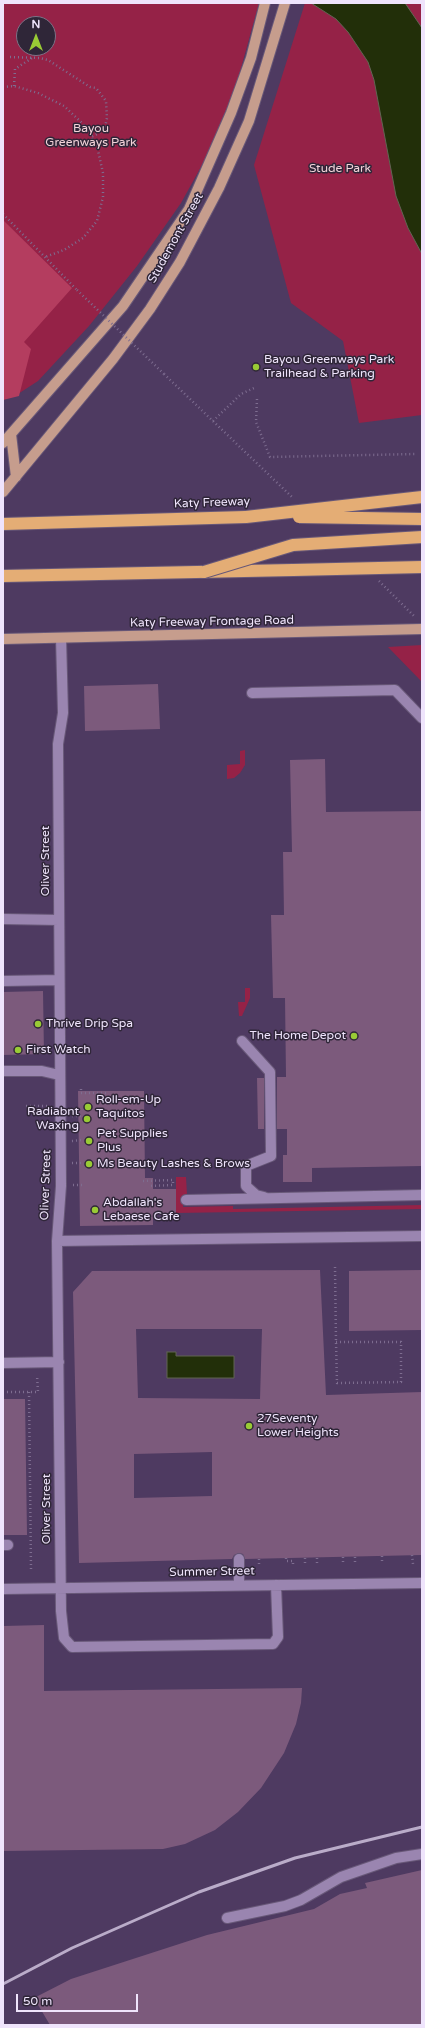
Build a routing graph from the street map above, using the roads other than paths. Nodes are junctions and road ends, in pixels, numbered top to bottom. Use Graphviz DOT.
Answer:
graph roads {
  1 [pos="265,3"];
  2 [pos="285,3"];
  3 [pos="7,431"];
  4 [pos="3,443"];
  5 [pos="16,477"];
  6 [pos="3,492"];
  7 [pos="422,498"];
  8 [pos="246,517"];
  9 [pos="422,519"];
  10 [pos="3,524"];
  11 [pos="422,537"];
  12 [pos="422,567"];
  13 [pos="204,572"];
  14 [pos="3,576"];
  15 [pos="422,629"];
  16 [pos="61,638"];
  17 [pos="3,639"];
  18 [pos="252,692"];
  19 [pos="422,718"];
  20 [pos="3,919"];
  21 [pos="59,920"];
  22 [pos="60,980"];
  23 [pos="3,981"];
  24 [pos="242,1041"];
  25 [pos="3,1071"];
  26 [pos="60,1075"];
  27 [pos="422,1195"];
  28 [pos="270,1198"];
  29 [pos="186,1200"];
  30 [pos="422,1236"];
  31 [pos="57,1241"];
  32 [pos="59,1362"];
  33 [pos="3,1363"];
  34 [pos="239,1559"];
  35 [pos="422,1583"];
  36 [pos="239,1585"];
  37 [pos="276,1585"];
  38 [pos="61,1588"];
  39 [pos="3,1589"];
  40 [pos="422,1854"];
  41 [pos="227,1918"];
  1 -- 3 [label="main road, Studemont Street"];
  2 -- 5 [label="main road, Studemont Street"];
  3 -- 4 [label="main road, Studemont Street"];
  3 -- 5 [label="main road"];
  5 -- 6 [label="main road, Studemont Street"];
  7 -- 8 [label="highway, Katy Freeway, bridge"];
  8 -- 9 [label="highway, bridge"];
  8 -- 10 [label="highway, Katy Freeway"];
  11 -- 13 [label="highway, bridge"];
  12 -- 13 [label="highway, bridge"];
  13 -- 14 [label="highway"];
  15 -- 16 [label="main road, Katy Freeway Frontage Road"];
  16 -- 17 [label="main road, Katy Freeway Frontage Road"];
  16 -- 21 [label="street, Oliver Street"];
  18 -- 19 [label="street"];
  20 -- 21 [label="street"];
  21 -- 22 [label="street, Oliver Street"];
  22 -- 23 [label="street"];
  22 -- 26 [label="street, Oliver Street"];
  24 -- 28 [label="street"];
  25 -- 26 [label="street"];
  26 -- 31 [label="street, Oliver Street"];
  27 -- 28 [label="street"];
  28 -- 29 [label="street"];
  30 -- 31 [label="street"];
  31 -- 32 [label="street, Oliver Street"];
  32 -- 33 [label="street"];
  32 -- 38 [label="street, Oliver Street"];
  34 -- 36 [label="street"];
  35 -- 37 [label="street, Summer Street"];
  36 -- 37 [label="street, Summer Street"];
  36 -- 38 [label="street, Summer Street"];
  37 -- 38 [label="street, Oliver Street"];
  38 -- 39 [label="street, Summer Street"];
  40 -- 41 [label="street"];
}
